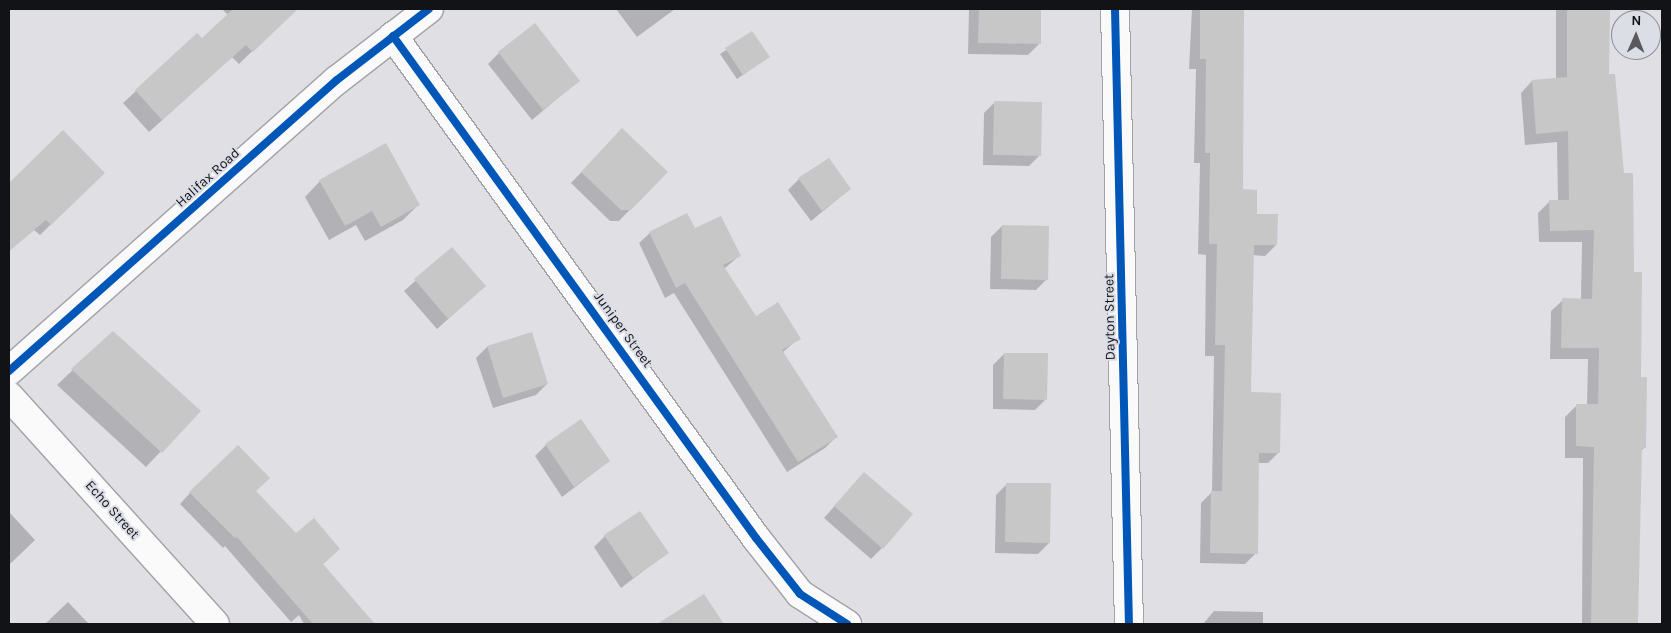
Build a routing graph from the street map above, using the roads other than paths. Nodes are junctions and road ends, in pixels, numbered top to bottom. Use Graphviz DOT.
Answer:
graph roads {
  1 [pos="429,9"];
  2 [pos="1115,9"];
  3 [pos="393,36"];
  4 [pos="9,371"];
  5 [pos="9,396"];
  6 [pos="215,624"];
  7 [pos="847,624"];
  8 [pos="1129,624"];
  1 -- 3 [label="street, Halifax Road"];
  2 -- 8 [label="street, Dayton Street"];
  3 -- 4 [label="street, Halifax Road"];
  3 -- 7 [label="street, Juniper Street"];
  5 -- 6 [label="street, Echo Street"];
}
